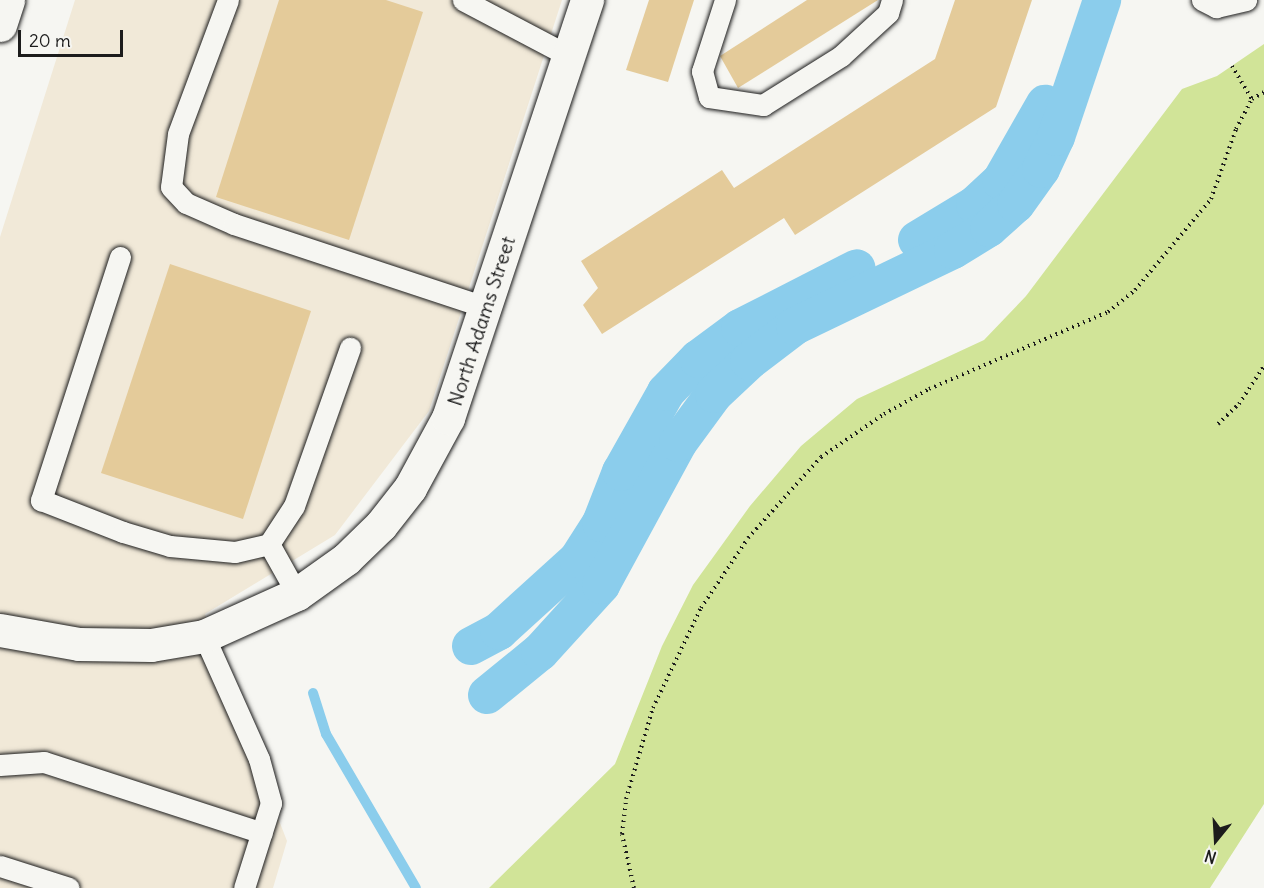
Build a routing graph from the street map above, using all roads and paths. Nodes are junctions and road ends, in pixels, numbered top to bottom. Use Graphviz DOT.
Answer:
graph roads {
  1 [pos="8,0"];
  2 [pos="228,0"];
  3 [pos="463,0"];
  4 [pos="587,0"];
  5 [pos="725,0"];
  6 [pos="892,0"];
  7 [pos="1202,0"];
  8 [pos="1246,0"];
  9 [pos="0,25"];
  10 [pos="569,56"];
  11 [pos="1232,66"];
  12 [pos="1264,92"];
  13 [pos="1252,99"];
  14 [pos="120,257"];
  15 [pos="486,307"];
  16 [pos="350,348"];
  17 [pos="1264,366"];
  18 [pos="1218,424"];
  19 [pos="269,544"];
  20 [pos="297,594"];
  21 [pos="0,630"];
  22 [pos="204,636"];
  23 [pos="0,765"];
  24 [pos="262,833"];
  25 [pos="0,866"];
  26 [pos="69,888"];
  27 [pos="244,888"];
  28 [pos="634,888"];
  1 -- 9 [label="street"];
  2 -- 15 [label="lane"];
  3 -- 10 [label="lane"];
  4 -- 10 [label="street, North Adams Street"];
  5 -- 6 [label="lane"];
  7 -- 8 [label="lane"];
  10 -- 15 [label="street, North Adams Street"];
  11 -- 13 [label="path"];
  12 -- 13 [label="path"];
  13 -- 28 [label="path"];
  14 -- 19 [label="lane"];
  15 -- 20 [label="street, North Adams Street"];
  16 -- 19 [label="lane"];
  17 -- 18 [label="path"];
  19 -- 20 [label="lane"];
  20 -- 22 [label="street, North Adams Street"];
  21 -- 22 [label="street, North Adams Street"];
  22 -- 24 [label="lane"];
  23 -- 24 [label="lane"];
  24 -- 27 [label="lane"];
  25 -- 26 [label="lane"];
}
